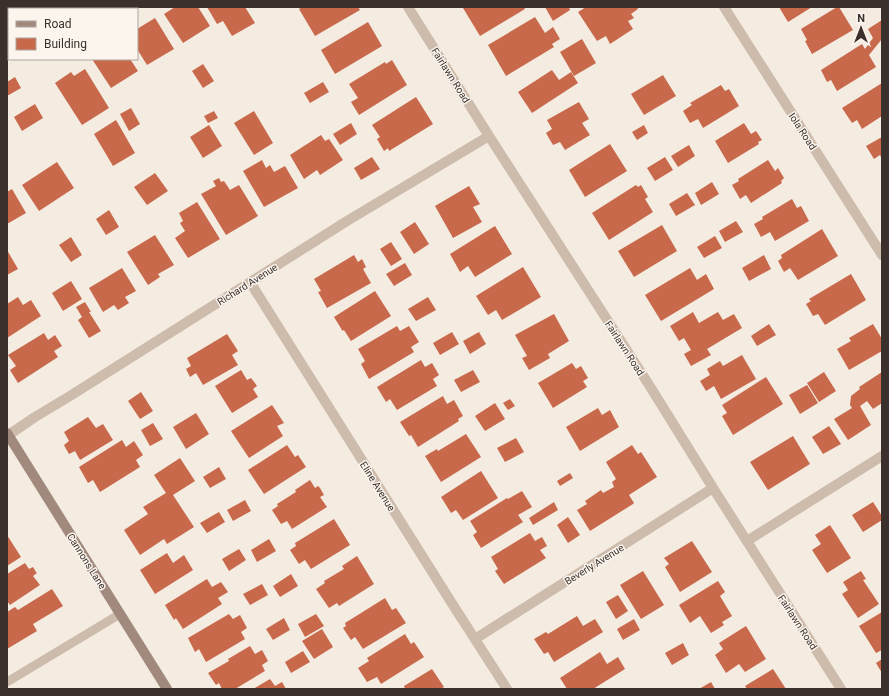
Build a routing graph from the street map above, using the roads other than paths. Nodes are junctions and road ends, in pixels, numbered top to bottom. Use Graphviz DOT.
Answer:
graph roads {
  1 [pos="408,7"];
  2 [pos="724,7"];
  3 [pos="489,136"];
  4 [pos="882,256"];
  5 [pos="250,282"];
  6 [pos="7,435"];
  7 [pos="882,456"];
  8 [pos="713,488"];
  9 [pos="747,541"];
  10 [pos="120,614"];
  11 [pos="475,639"];
  12 [pos="7,682"];
  13 [pos="167,689"];
  14 [pos="507,689"];
  15 [pos="841,689"];
  1 -- 3 [label="street, Fairlawn Road"];
  2 -- 4 [label="street, Iola Road"];
  3 -- 5 [label="street, Richard Avenue"];
  3 -- 8 [label="street, Fairlawn Road"];
  5 -- 6 [label="street, Richard Avenue"];
  5 -- 11 [label="street, Eline Avenue"];
  6 -- 10 [label="main road, Cannons Lane"];
  7 -- 9 [label="street"];
  8 -- 9 [label="street, Fairlawn Road"];
  8 -- 11 [label="street, Beverly Avenue"];
  9 -- 15 [label="street, Fairlawn Road"];
  10 -- 12 [label="lane"];
  10 -- 13 [label="main road, Cannons Lane"];
  11 -- 14 [label="street, Eline Avenue"];
}
